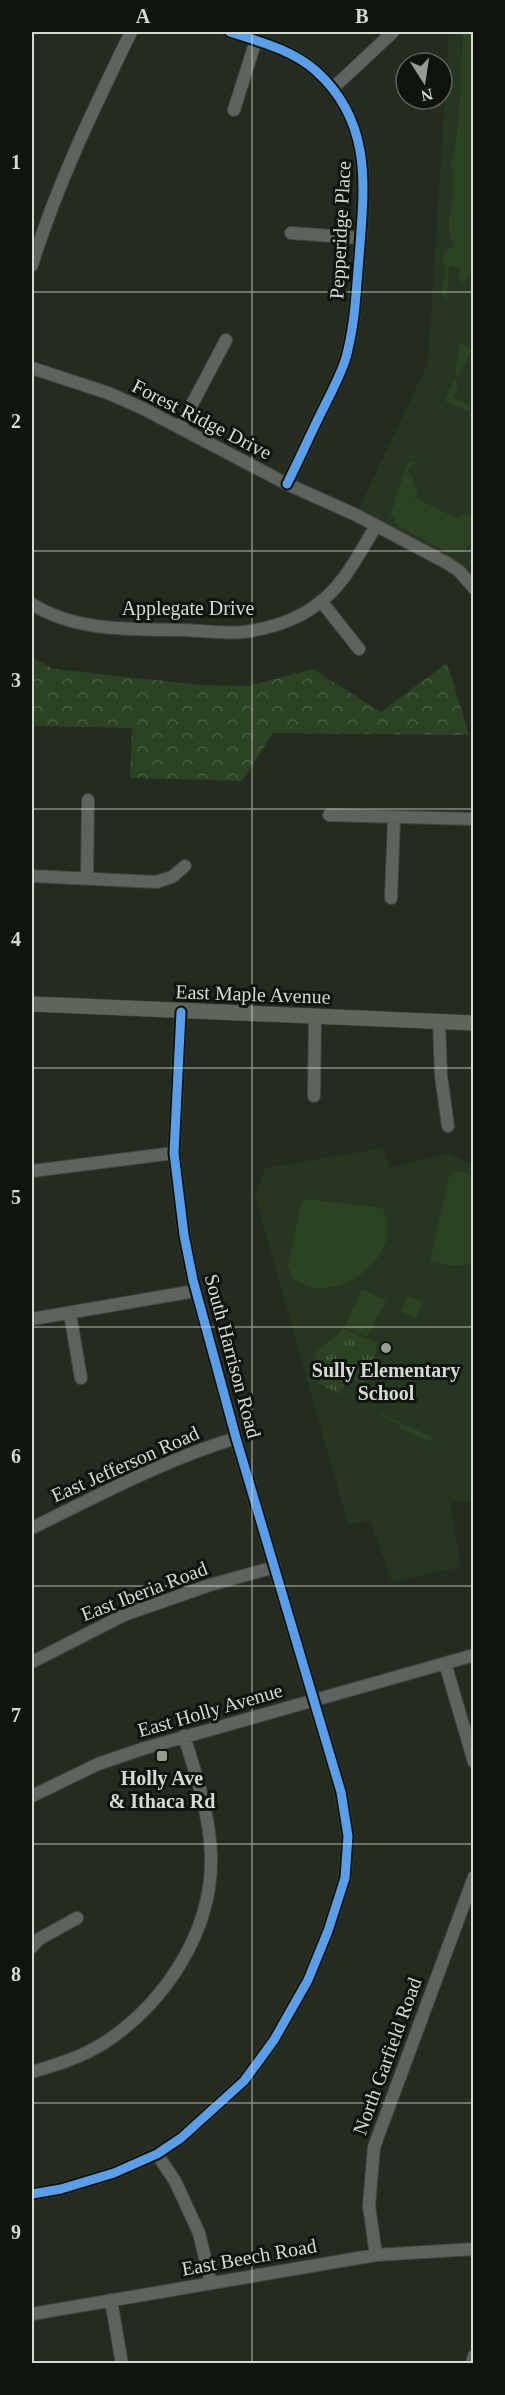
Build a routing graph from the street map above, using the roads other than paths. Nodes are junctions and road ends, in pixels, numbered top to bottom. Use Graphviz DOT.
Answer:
graph roads {
  1 [pos="131,32"];
  2 [pos="231,32"];
  3 [pos="393,32"];
  4 [pos="256,40"];
  5 [pos="333,88"];
  6 [pos="234,110"];
  7 [pos="291,234"];
  8 [pos="360,238"];
  9 [pos="32,265"];
  10 [pos="226,340"];
  11 [pos="32,368"];
  12 [pos="180,427"];
  13 [pos="287,484"];
  14 [pos="376,526"];
  15 [pos="474,588"];
  16 [pos="321,601"];
  17 [pos="32,604"];
  18 [pos="359,649"];
  19 [pos="88,800"];
  20 [pos="329,815"];
  21 [pos="394,818"];
  22 [pos="474,819"];
  23 [pos="186,866"];
  24 [pos="32,876"];
  25 [pos="87,879"];
  26 [pos="391,898"];
  27 [pos="32,1004"];
  28 [pos="181,1012"];
  29 [pos="315,1017"];
  30 [pos="439,1022"];
  31 [pos="474,1023"];
  32 [pos="314,1096"];
  33 [pos="448,1126"];
  34 [pos="174,1153"];
  35 [pos="32,1171"];
  36 [pos="195,1291"];
  37 [pos="70,1314"];
  38 [pos="32,1319"];
  39 [pos="81,1378"];
  40 [pos="236,1438"];
  41 [pos="32,1528"];
  42 [pos="275,1567"];
  43 [pos="474,1655"];
  44 [pos="32,1662"];
  45 [pos="445,1663"];
  46 [pos="314,1701"];
  47 [pos="184,1736"];
  48 [pos="474,1762"];
  49 [pos="32,1796"];
  50 [pos="474,1877"];
  51 [pos="76,1917"];
  52 [pos="32,1947"];
  53 [pos="32,2071"];
  54 [pos="157,2154"];
  55 [pos="32,2194"];
  56 [pos="474,2249"];
  57 [pos="375,2255"];
  58 [pos="211,2283"];
  59 [pos="111,2300"];
  60 [pos="32,2314"];
  61 [pos="474,2356"];
  62 [pos="122,2364"];
  63 [pos="472,2364"];
  1 -- 9 [label="street"];
  2 -- 4 [label="street, Pepperidge Place"];
  3 -- 5 [label="street"];
  4 -- 5 [label="street, Pepperidge Place"];
  4 -- 6 [label="street"];
  5 -- 8 [label="street, Pepperidge Place"];
  7 -- 8 [label="street"];
  8 -- 13 [label="street, Pepperidge Place"];
  10 -- 12 [label="street"];
  11 -- 12 [label="street, Forest Ridge Drive"];
  12 -- 13 [label="street, Forest Ridge Drive"];
  13 -- 14 [label="street, Forest Ridge Drive"];
  14 -- 15 [label="street, Forest Ridge Drive"];
  14 -- 16 [label="street, Applegate Drive"];
  16 -- 17 [label="street, Applegate Drive"];
  16 -- 18 [label="street"];
  19 -- 25 [label="street"];
  20 -- 21 [label="street"];
  21 -- 22 [label="street"];
  21 -- 26 [label="street"];
  23 -- 25 [label="street"];
  24 -- 25 [label="street"];
  27 -- 28 [label="main road, East Maple Avenue"];
  28 -- 29 [label="main road, East Maple Avenue"];
  28 -- 34 [label="street, South Harrison Road"];
  29 -- 30 [label="main road, East Maple Avenue"];
  29 -- 32 [label="street"];
  30 -- 31 [label="main road, East Maple Avenue"];
  30 -- 33 [label="street"];
  34 -- 35 [label="street"];
  34 -- 36 [label="street, South Harrison Road"];
  36 -- 37 [label="street"];
  36 -- 40 [label="street, South Harrison Road"];
  37 -- 38 [label="street"];
  37 -- 39 [label="street"];
  40 -- 41 [label="street, East Jefferson Road"];
  40 -- 42 [label="street, South Harrison Road"];
  42 -- 44 [label="street, East Iberia Road"];
  42 -- 46 [label="street, South Harrison Road"];
  43 -- 45 [label="street, East Holly Avenue"];
  45 -- 46 [label="street, East Holly Avenue"];
  45 -- 48 [label="street"];
  46 -- 47 [label="street, East Holly Avenue"];
  46 -- 54 [label="street, South Harrison Road"];
  47 -- 49 [label="street, East Holly Avenue"];
  47 -- 53 [label="street"];
  50 -- 57 [label="street, North Garfield Road"];
  51 -- 52 [label="street"];
  54 -- 55 [label="street, South Harrison Road"];
  54 -- 58 [label="street"];
  56 -- 57 [label="street, East Beech Road"];
  57 -- 58 [label="street, East Beech Road"];
  58 -- 59 [label="street, East Beech Road"];
  59 -- 60 [label="street, East Beech Road"];
  59 -- 62 [label="street"];
  61 -- 63 [label="street"];
}
